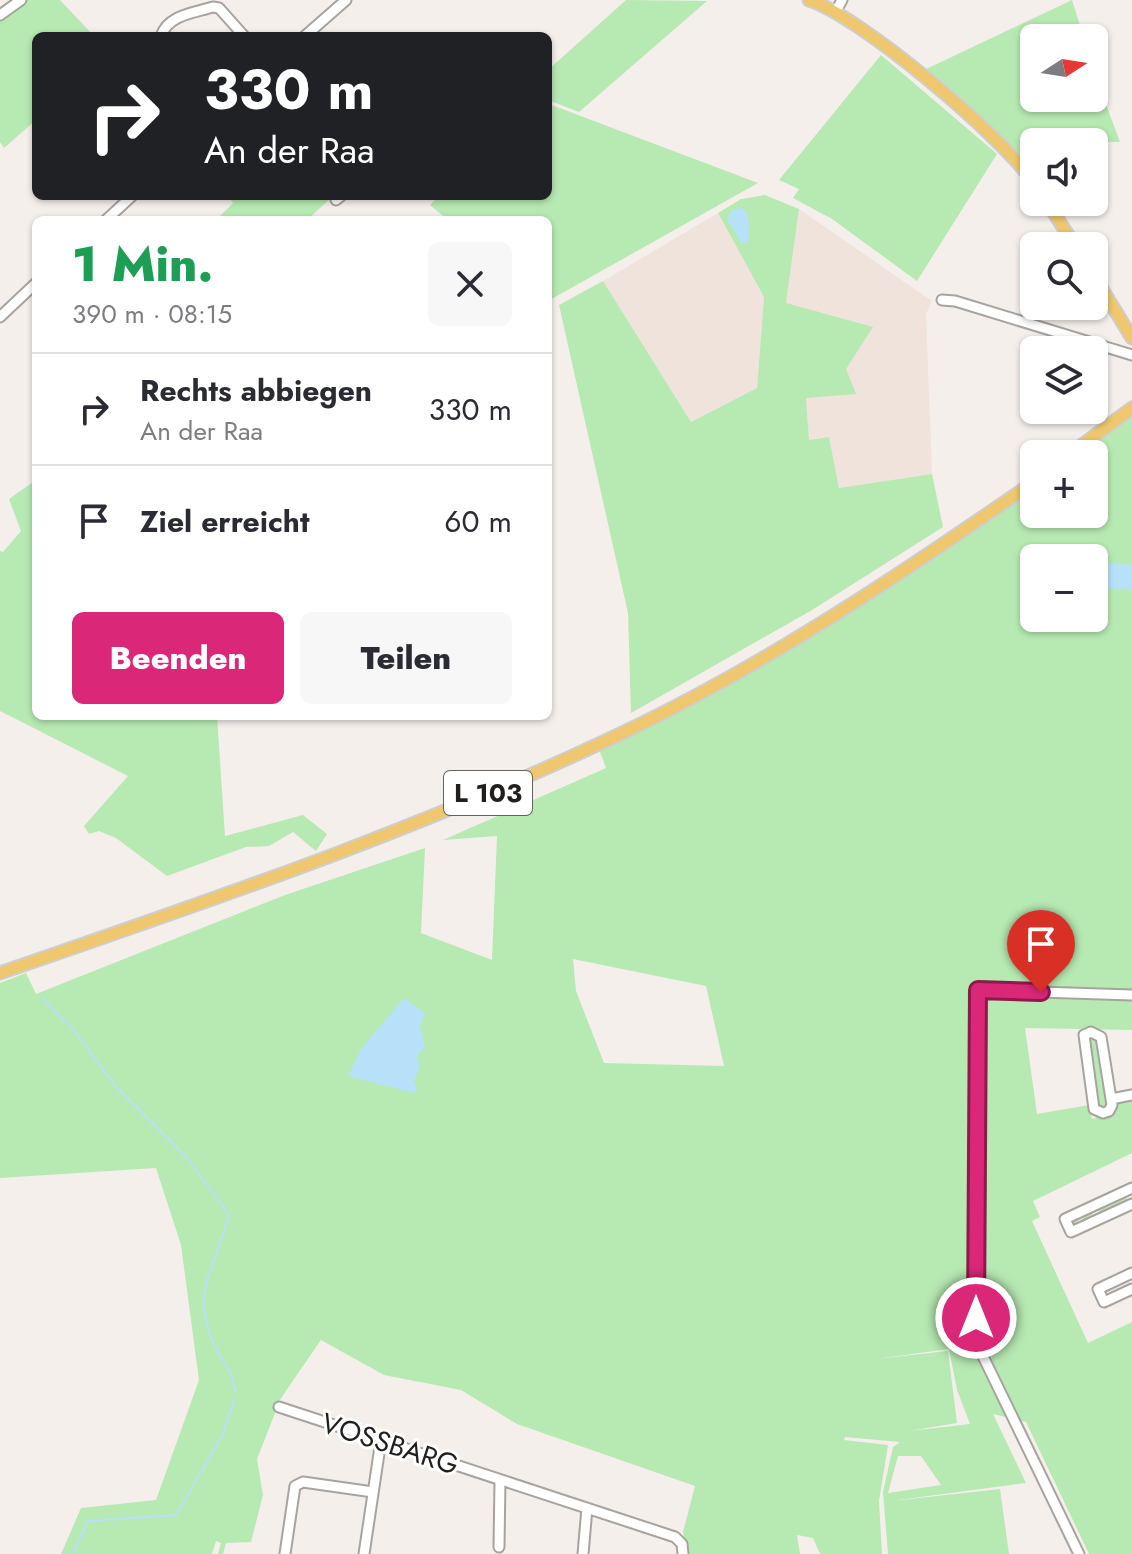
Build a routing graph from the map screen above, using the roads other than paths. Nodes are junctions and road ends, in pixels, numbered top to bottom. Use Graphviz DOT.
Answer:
graph roads {
  1 [pos="21,0"];
  2 [pos="346,0"];
  3 [pos="809,0"];
  4 [pos="839,5"];
  5 [pos="0,15"];
  6 [pos="162,32"];
  7 [pos="240,32"];
  8 [pos="310,32"];
  9 [pos="1020,166"];
  10 [pos="128,200"];
  11 [pos="110,216"];
  12 [pos="32,287"];
  13 [pos="1108,297"];
  14 [pos="942,300"];
  15 [pos="0,317"];
  16 [pos="1128,326"];
  17 [pos="1132,338"];
  18 [pos="1132,355"];
  19 [pos="1132,401"];
  20 [pos="1132,408"];
  21 [pos="1111,423"];
  22 [pos="1089,440"];
  23 [pos="1020,491"];
  24 [pos="0,973"];
  25 [pos="1132,995"];
  26 [pos="1132,1095"];
  27 [pos="1111,1099"];
  28 [pos="1130,1189"];
  29 [pos="1132,1202"];
  30 [pos="1132,1273"];
  31 [pos="1132,1289"];
  32 [pos="279,1407"];
  33 [pos="381,1440"];
  34 [pos="500,1480"];
  35 [pos="373,1492"];
  36 [pos="587,1508"];
  37 [pos="499,1547"];
  38 [pos="285,1554"];
  39 [pos="364,1554"];
  40 [pos="583,1554"];
  41 [pos="683,1554"];
  42 [pos="1079,1554"];
  1 -- 5 [label="street"];
  2 -- 8 [label="street"];
  3 -- 4 [label="main road"];
  4 -- 9 [label="main road"];
  6 -- 7 [label="street"];
  10 -- 11 [label="street"];
  12 -- 15 [label="street"];
  13 -- 16 [label="main road"];
  14 -- 18 [label="street"];
  16 -- 17 [label="main road"];
  19 -- 21 [label="main road"];
  20 -- 21 [label="main road"];
  21 -- 22 [label="main road"];
  23 -- 24 [label="main road, L 103"];
  25 -- 42 [label="street"];
  26 -- 27 [label="street"];
  27 -- 27 [label="street"];
  28 -- 29 [label="street"];
  28 -- 29 [label="street"];
  30 -- 31 [label="street"];
  32 -- 33 [label="street, VOSSBARG"];
  33 -- 34 [label="street, VOSSBARG"];
  33 -- 35 [label="street"];
  34 -- 36 [label="street, VOSSBARG"];
  34 -- 37 [label="street"];
  35 -- 38 [label="street"];
  35 -- 39 [label="street"];
  36 -- 40 [label="street"];
  36 -- 41 [label="street, VOSSBARG"];
}
